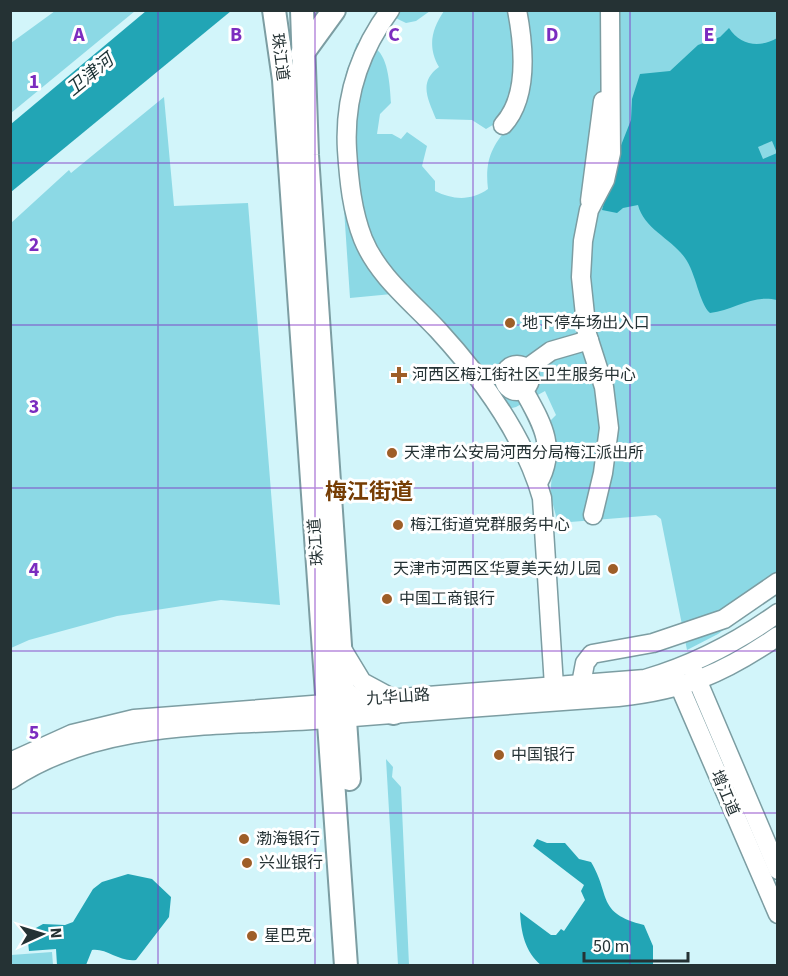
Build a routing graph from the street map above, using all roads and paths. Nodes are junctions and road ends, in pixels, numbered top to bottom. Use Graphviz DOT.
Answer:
graph roads {
  1 [pos="274,10"];
  2 [pos="302,10"];
  3 [pos="334,10"];
  4 [pos="390,10"];
  5 [pos="517,10"];
  6 [pos="610,10"];
  7 [pos="278,38"];
  8 [pos="304,52"];
  9 [pos="284,80"];
  10 [pos="503,125"];
  11 [pos="589,340"];
  12 [pos="515,387"];
  13 [pos="491,396"];
  14 [pos="538,483"];
  15 [pos="593,515"];
  16 [pos="777,582"];
  17 [pos="777,613"];
  18 [pos="777,636"];
  19 [pos="331,644"];
  20 [pos="689,678"];
  21 [pos="581,684"];
  22 [pos="554,686"];
  23 [pos="340,705"];
  24 [pos="393,705"];
  25 [pos="10,762"];
  26 [pos="10,780"];
  27 [pos="777,870"];
  28 [pos="777,914"];
  29 [pos="346,966"];
  30 [pos="361,966"];
  1 -- 7 [label="main road, 珠江道"];
  2 -- 7 [label="main road"];
  2 -- 8 [label="main road, 珠江道"];
  3 -- 8 [label="main road"];
  4 -- 13 [label="street"];
  5 -- 10 [label="street"];
  6 -- 11 [label="street"];
  7 -- 9 [label="main road, 珠江道"];
  8 -- 9 [label="main road"];
  8 -- 19 [label="main road, 珠江道"];
  9 -- 19 [label="main road, 珠江道"];
  11 -- 12 [label="street"];
  11 -- 15 [label="street"];
  12 -- 13 [label="street"];
  12 -- 14 [label="street"];
  13 -- 14 [label="street"];
  14 -- 22 [label="street"];
  16 -- 21 [label="street"];
  17 -- 20 [label="street, 九华山路"];
  18 -- 20 [label="street, 九华山路"];
  19 -- 23 [label="main road, 珠江道"];
  19 -- 24 [label="street"];
  20 -- 21 [label="street, 九华山路"];
  20 -- 24 [label="street, 九华山路"];
  20 -- 27 [label="street, 增江道"];
  20 -- 28 [label="street, 增江道"];
  21 -- 22 [label="street, 九华山路"];
  22 -- 24 [label="street, 九华山路"];
  23 -- 24 [label="main road"];
  23 -- 25 [label="street"];
  23 -- 26 [label="street"];
  23 -- 29 [label="main road, 珠江道"];
  23 -- 30 [label="main road, 珠江道"];
}
